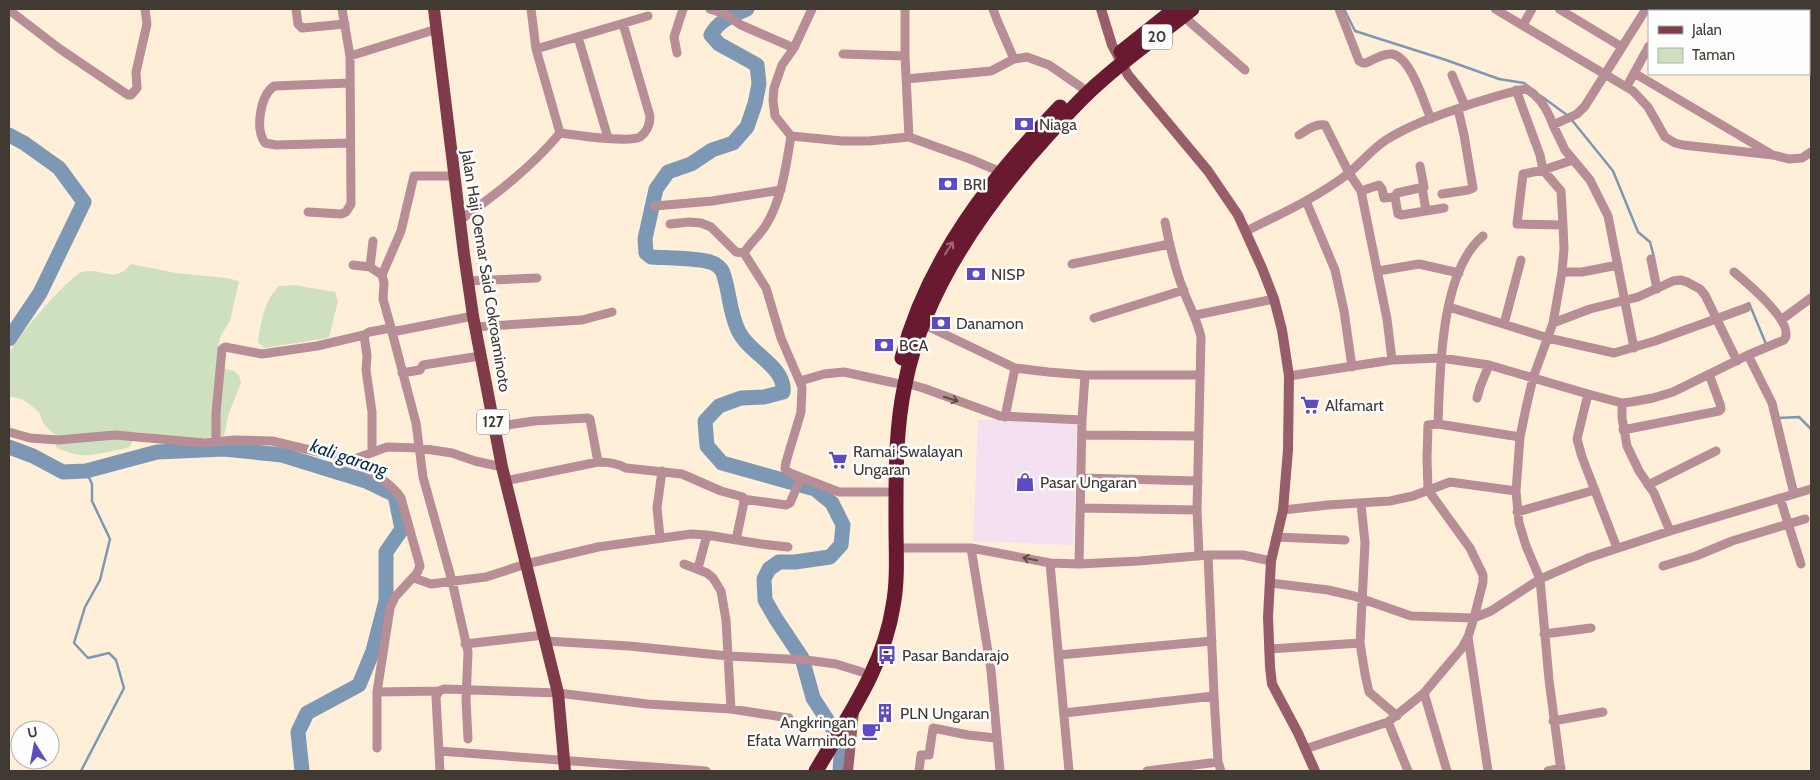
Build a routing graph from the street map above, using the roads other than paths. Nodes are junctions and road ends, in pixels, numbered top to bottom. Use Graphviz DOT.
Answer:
graph roads {
  1 [pos="145,9"];
  2 [pos="296,9"];
  3 [pos="342,9"];
  4 [pos="434,9"];
  5 [pos="531,9"];
  6 [pos="683,9"];
  7 [pos="710,9"];
  8 [pos="812,9"];
  9 [pos="905,9"];
  10 [pos="993,9"];
  11 [pos="1101,9"];
  12 [pos="1339,9"];
  13 [pos="1495,9"];
  14 [pos="1532,9"];
  15 [pos="1559,9"];
  16 [pos="1646,9"];
  17 [pos="9,10"];
  18 [pos="1183,11"];
  19 [pos="648,16"];
  20 [pos="345,24"];
  21 [pos="623,24"];
  22 [pos="1523,25"];
  23 [pos="437,29"];
  24 [pos="578,37"];
  25 [pos="1622,47"];
  26 [pos="794,48"];
  27 [pos="1648,48"];
  28 [pos="536,50"];
  29 [pos="677,53"];
  30 [pos="843,54"];
  31 [pos="350,56"];
  32 [pos="905,56"];
  33 [pos="1014,59"];
  34 [pos="1119,60"];
  35 [pos="1245,70"];
  36 [pos="1634,73"];
  37 [pos="1606,74"];
  38 [pos="1452,75"];
  39 [pos="906,79"];
  40 [pos="349,83"];
  41 [pos="1627,86"];
  42 [pos="1081,87"];
  43 [pos="1510,92"];
  44 [pos="1461,108"];
  45 [pos="1431,119"];
  46 [pos="1553,125"];
  47 [pos="560,133"];
  48 [pos="1299,135"];
  49 [pos="791,136"];
  50 [pos="608,138"];
  51 [pos="909,138"];
  52 [pos="350,143"];
  53 [pos="1811,152"];
  54 [pos="1773,155"];
  55 [pos="1573,160"];
  56 [pos="1420,166"];
  57 [pos="1543,170"];
  58 [pos="1001,172"];
  59 [pos="1349,172"];
  60 [pos="454,176"];
  61 [pos="1422,187"];
  62 [pos="781,190"];
  63 [pos="1361,191"];
  64 [pos="1442,194"];
  65 [pos="1395,197"];
  66 [pos="1306,201"];
  67 [pos="655,206"];
  68 [pos="1444,208"];
  69 [pos="1426,211"];
  70 [pos="308,212"];
  71 [pos="460,221"];
  72 [pos="1165,222"];
  73 [pos="670,224"];
  74 [pos="1563,225"];
  75 [pos="1246,231"];
  76 [pos="1483,236"];
  77 [pos="373,241"];
  78 [pos="1170,244"];
  79 [pos="744,252"];
  80 [pos="1651,259"];
  81 [pos="1521,260"];
  82 [pos="1072,264"];
  83 [pos="353,265"];
  84 [pos="1618,265"];
  85 [pos="370,267"];
  86 [pos="1378,271"];
  87 [pos="1562,272"];
  88 [pos="1734,272"];
  89 [pos="1459,273"];
  90 [pos="382,275"];
  91 [pos="537,278"];
  92 [pos="468,281"];
  93 [pos="1657,289"];
  94 [pos="1184,290"];
  95 [pos="1274,298"];
  96 [pos="1811,298"];
  97 [pos="1625,301"];
  98 [pos="1449,307"];
  99 [pos="1746,308"];
  100 [pos="612,312"];
  101 [pos="1196,315"];
  102 [pos="1094,318"];
  103 [pos="1716,319"];
  104 [pos="1781,320"];
  105 [pos="474,321"];
  106 [pos="1553,323"];
  107 [pos="923,324"];
  108 [pos="1504,324"];
  109 [pos="391,330"];
  110 [pos="364,335"];
  111 [pos="1548,338"];
  112 [pos="1634,348"];
  113 [pos="1750,355"];
  114 [pos="480,356"];
  115 [pos="1441,358"];
  116 [pos="1392,360"];
  117 [pos="1736,361"];
  118 [pos="1489,365"];
  119 [pos="1352,367"];
  120 [pos="1015,368"];
  121 [pos="402,373"];
  122 [pos="1709,374"];
  123 [pos="1085,375"];
  124 [pos="1200,376"];
  125 [pos="1289,376"];
  126 [pos="1533,378"];
  127 [pos="800,381"];
  128 [pos="900,383"];
  129 [pos="1588,394"];
  130 [pos="1477,398"];
  131 [pos="1622,403"];
  132 [pos="1005,417"];
  133 [pos="1082,420"];
  134 [pos="1438,424"];
  135 [pos="494,427"];
  136 [pos="1624,430"];
  137 [pos="9,432"];
  138 [pos="1082,435"];
  139 [pos="1199,436"];
  140 [pos="1520,437"];
  141 [pos="216,441"];
  142 [pos="420,448"];
  143 [pos="1716,451"];
  144 [pos="372,452"];
  145 [pos="352,460"];
  146 [pos="598,462"];
  147 [pos="502,467"];
  148 [pos="662,471"];
  149 [pos="801,478"];
  150 [pos="1082,478"];
  151 [pos="506,481"];
  152 [pos="1198,481"];
  153 [pos="1648,485"];
  154 [pos="1811,489"];
  155 [pos="1428,490"];
  156 [pos="1595,490"];
  157 [pos="1516,491"];
  158 [pos="887,492"];
  159 [pos="1794,494"];
  160 [pos="1780,498"];
  161 [pos="743,499"];
  162 [pos="1361,504"];
  163 [pos="1081,508"];
  164 [pos="1197,510"];
  165 [pos="1283,510"];
  166 [pos="1517,512"];
  167 [pos="1805,519"];
  168 [pos="1788,524"];
  169 [pos="1670,531"];
  170 [pos="707,534"];
  171 [pos="660,537"];
  172 [pos="1276,537"];
  173 [pos="736,540"];
  174 [pos="1345,540"];
  175 [pos="788,547"];
  176 [pos="896,548"];
  177 [pos="971,548"];
  178 [pos="1617,548"];
  179 [pos="1203,556"];
  180 [pos="1272,561"];
  181 [pos="1050,562"];
  182 [pos="526,564"];
  183 [pos="684,564"];
  184 [pos="1079,564"];
  185 [pos="1801,564"];
  186 [pos="1663,566"];
  187 [pos="698,568"];
  188 [pos="414,578"];
  189 [pos="1540,579"];
  190 [pos="452,581"];
  191 [pos="1270,583"];
  192 [pos="1363,598"];
  193 [pos="1474,618"];
  194 [pos="1591,628"];
  195 [pos="1544,634"];
  196 [pos="1468,637"];
  197 [pos="545,638"];
  198 [pos="1212,641"];
  199 [pos="1360,643"];
  200 [pos="465,644"];
  201 [pos="1269,649"];
  202 [pos="1059,655"];
  203 [pos="728,656"];
  204 [pos="862,672"];
  205 [pos="466,689"];
  206 [pos="440,691"];
  207 [pos="377,692"];
  208 [pos="558,693"];
  209 [pos="1424,693"];
  210 [pos="1214,696"];
  211 [pos="855,706"];
  212 [pos="732,710"];
  213 [pos="1603,712"];
  214 [pos="1064,713"];
  215 [pos="1397,716"];
  216 [pos="789,718"];
  217 [pos="1553,721"];
  218 [pos="1388,722"];
  219 [pos="996,738"];
  220 [pos="468,740"];
  221 [pos="377,748"];
  222 [pos="1305,749"];
  223 [pos="438,751"];
  224 [pos="822,752"];
  225 [pos="564,766"];
  226 [pos="1219,767"];
  227 [pos="1561,770"];
  228 [pos="440,771"];
  229 [pos="706,771"];
  230 [pos="805,771"];
  231 [pos="816,771"];
  232 [pos="848,771"];
  233 [pos="919,771"];
  234 [pos="1000,771"];
  235 [pos="1069,771"];
  236 [pos="1147,771"];
  237 [pos="1315,771"];
  238 [pos="1408,771"];
  239 [pos="1447,771"];
  240 [pos="1488,771"];
  241 [pos="1548,771"];
  1 -- 17 [label="street"];
  2 -- 20 [label="street"];
  3 -- 20 [label="street"];
  4 -- 23 [label="main road, Jalan Haji Oemar Said Cokroaminoto / 127"];
  5 -- 28 [label="street"];
  6 -- 29 [label="street"];
  7 -- 26 [label="street"];
  8 -- 26 [label="street"];
  9 -- 32 [label="street"];
  10 -- 33 [label="street"];
  11 -- 34 [label="street"];
  12 -- 45 [label="street"];
  13 -- 22 [label="street"];
  14 -- 22 [label="street"];
  15 -- 25 [label="street"];
  16 -- 25 [label="street"];
  18 -- 34 [label="highway, 20"];
  18 -- 35 [label="street"];
  19 -- 21 [label="street"];
  20 -- 31 [label="street"];
  21 -- 24 [label="street"];
  21 -- 50 [label="street"];
  22 -- 37 [label="street"];
  23 -- 31 [label="street"];
  23 -- 60 [label="main road, Jalan Haji Oemar Said Cokroaminoto / 127"];
  24 -- 28 [label="street"];
  24 -- 50 [label="street"];
  25 -- 37 [label="street"];
  26 -- 49 [label="street"];
  27 -- 36 [label="street"];
  28 -- 47 [label="street"];
  30 -- 32 [label="street"];
  31 -- 40 [label="street"];
  32 -- 39 [label="street"];
  33 -- 39 [label="street"];
  33 -- 42 [label="street"];
  34 -- 42 [label="highway, 20"];
  34 -- 75 [label="street"];
  34 -- 107 [label="highway, 20"];
  36 -- 41 [label="street"];
  36 -- 54 [label="street"];
  37 -- 41 [label="street"];
  37 -- 46 [label="street"];
  38 -- 44 [label="street"];
  39 -- 51 [label="street"];
  40 -- 52 [label="street"];
  40 -- 52 [label="street"];
  41 -- 54 [label="street"];
  42 -- 58 [label="highway, 20"];
  43 -- 44 [label="street"];
  43 -- 46 [label="street"];
  43 -- 57 [label="street"];
  44 -- 45 [label="street"];
  44 -- 64 [label="street"];
  45 -- 59 [label="street"];
  46 -- 55 [label="street"];
  47 -- 50 [label="street"];
  47 -- 71 [label="street"];
  48 -- 59 [label="street"];
  49 -- 51 [label="street"];
  49 -- 62 [label="street"];
  51 -- 58 [label="street"];
  52 -- 70 [label="street"];
  53 -- 54 [label="street"];
  55 -- 57 [label="street"];
  55 -- 84 [label="street"];
  56 -- 61 [label="street"];
  57 -- 74 [label="street"];
  57 -- 74 [label="street"];
  128 -- 58 [label="highway, 20, one-way"];
  59 -- 63 [label="street"];
  59 -- 66 [label="street"];
  60 -- 71 [label="main road, Jalan Haji Oemar Said Cokroaminoto / 127"];
  60 -- 90 [label="street"];
  61 -- 65 [label="street"];
  61 -- 69 [label="street"];
  62 -- 67 [label="street"];
  62 -- 79 [label="street"];
  63 -- 65 [label="street"];
  63 -- 86 [label="street"];
  65 -- 69 [label="street"];
  66 -- 75 [label="street"];
  66 -- 119 [label="street"];
  68 -- 69 [label="street"];
  71 -- 92 [label="main road, Jalan Haji Oemar Said Cokroaminoto / 127"];
  72 -- 78 [label="street"];
  73 -- 79 [label="street"];
  74 -- 87 [label="street"];
  75 -- 95 [label="street"];
  76 -- 89 [label="street"];
  77 -- 85 [label="street"];
  78 -- 82 [label="street"];
  78 -- 94 [label="street"];
  79 -- 127 [label="street"];
  80 -- 93 [label="street"];
  81 -- 108 [label="street"];
  83 -- 85 [label="street"];
  84 -- 87 [label="street"];
  84 -- 97 [label="street"];
  85 -- 90 [label="street"];
  86 -- 89 [label="street"];
  86 -- 116 [label="street"];
  87 -- 106 [label="street"];
  88 -- 104 [label="street"];
  89 -- 98 [label="street"];
  90 -- 109 [label="street"];
  91 -- 92 [label="street"];
  92 -- 105 [label="main road, Jalan Haji Oemar Said Cokroaminoto / 127"];
  93 -- 97 [label="street"];
  93 -- 103 [label="street"];
  94 -- 101 [label="street"];
  94 -- 102 [label="street"];
  95 -- 101 [label="street"];
  95 -- 125 [label="street"];
  96 -- 104 [label="street"];
  97 -- 106 [label="street"];
  97 -- 112 [label="street"];
  98 -- 108 [label="street"];
  98 -- 115 [label="street"];
  99 -- 103 [label="street"];
  100 -- 105 [label="street"];
  101 -- 124 [label="street"];
  103 -- 112 [label="street"];
  103 -- 117 [label="street"];
  104 -- 113 [label="street"];
  105 -- 109 [label="street"];
  105 -- 114 [label="main road, Jalan Haji Oemar Said Cokroaminoto / 127"];
  106 -- 111 [label="street"];
  107 -- 120 [label="street"];
  107 -- 128 [label="highway, 20"];
  108 -- 111 [label="street"];
  109 -- 110 [label="street"];
  109 -- 121 [label="street"];
  110 -- 141 [label="street"];
  110 -- 144 [label="street"];
  111 -- 112 [label="street"];
  111 -- 126 [label="street"];
  113 -- 117 [label="street"];
  113 -- 159 [label="street"];
  114 -- 121 [label="street"];
  114 -- 135 [label="main road, Jalan Haji Oemar Said Cokroaminoto / 127"];
  115 -- 116 [label="street"];
  115 -- 118 [label="street"];
  115 -- 134 [label="street"];
  116 -- 119 [label="street"];
  117 -- 122 [label="street"];
  118 -- 126 [label="street"];
  118 -- 130 [label="street"];
  119 -- 125 [label="street"];
  120 -- 123 [label="street"];
  120 -- 132 [label="street"];
  121 -- 142 [label="street"];
  122 -- 131 [label="street"];
  122 -- 136 [label="street"];
  123 -- 124 [label="street"];
  123 -- 133 [label="street"];
  124 -- 139 [label="street"];
  125 -- 165 [label="street"];
  126 -- 129 [label="street"];
  126 -- 140 [label="street"];
  127 -- 128 [label="street"];
  127 -- 149 [label="street"];
  128 -- 132 [label="street, one-way"];
  128 -- 158 [label="highway, 20"];
  128 -- 176 [label="highway, 20"];
  129 -- 131 [label="street"];
  129 -- 156 [label="street"];
  131 -- 136 [label="street"];
  132 -- 133 [label="street"];
  133 -- 138 [label="street"];
  134 -- 140 [label="street"];
  134 -- 155 [label="street"];
  135 -- 146 [label="street"];
  135 -- 147 [label="main road, Jalan Haji Oemar Said Cokroaminoto / 127"];
  136 -- 153 [label="street"];
  137 -- 141 [label="street"];
  138 -- 139 [label="street"];
  138 -- 150 [label="street"];
  139 -- 152 [label="street"];
  140 -- 157 [label="street"];
  141 -- 145 [label="street"];
  142 -- 144 [label="street"];
  142 -- 147 [label="street"];
  142 -- 190 [label="street"];
  143 -- 153 [label="street"];
  144 -- 145 [label="street"];
  145 -- 188 [label="street"];
  146 -- 148 [label="street"];
  146 -- 151 [label="street"];
  147 -- 151 [label="main road, Jalan Haji Oemar Said Cokroaminoto / 127"];
  148 -- 161 [label="street"];
  148 -- 171 [label="street"];
  149 -- 158 [label="street"];
  149 -- 161 [label="street"];
  150 -- 152 [label="street"];
  150 -- 163 [label="street"];
  151 -- 182 [label="main road, Jalan Haji Oemar Said Cokroaminoto / 127"];
  152 -- 164 [label="street"];
  153 -- 169 [label="street"];
  154 -- 159 [label="street"];
  155 -- 157 [label="street"];
  155 -- 162 [label="street"];
  155 -- 193 [label="street"];
  156 -- 166 [label="street"];
  156 -- 178 [label="street"];
  157 -- 166 [label="street"];
  158 -- 204 [label="highway, 20"];
  159 -- 160 [label="street"];
  160 -- 168 [label="street"];
  160 -- 169 [label="street"];
  161 -- 173 [label="street"];
  162 -- 165 [label="street"];
  162 -- 192 [label="street"];
  163 -- 164 [label="street"];
  163 -- 184 [label="street"];
  164 -- 179 [label="street"];
  165 -- 172 [label="street"];
  166 -- 189 [label="street"];
  167 -- 168 [label="street"];
  168 -- 185 [label="street"];
  168 -- 186 [label="street"];
  169 -- 178 [label="street"];
  170 -- 171 [label="street"];
  170 -- 173 [label="street"];
  170 -- 187 [label="street"];
  171 -- 182 [label="street"];
  172 -- 174 [label="street"];
  172 -- 180 [label="street"];
  173 -- 175 [label="street"];
  176 -- 177 [label="street"];
  176 -- 211 [label="highway, 20"];
  181 -- 177 [label="street, one-way"];
  177 -- 219 [label="street"];
  178 -- 189 [label="street"];
  179 -- 180 [label="street"];
  179 -- 184 [label="street"];
  179 -- 198 [label="street"];
  180 -- 191 [label="street"];
  181 -- 184 [label="street"];
  181 -- 202 [label="street"];
  182 -- 190 [label="street"];
  182 -- 197 [label="main road, Jalan Haji Oemar Said Cokroaminoto / 127"];
  183 -- 187 [label="street"];
  187 -- 203 [label="street"];
  188 -- 190 [label="street"];
  188 -- 207 [label="street"];
  189 -- 193 [label="street"];
  189 -- 195 [label="street"];
  190 -- 200 [label="street"];
  191 -- 192 [label="street"];
  191 -- 201 [label="street"];
  192 -- 193 [label="street"];
  192 -- 199 [label="street"];
  193 -- 196 [label="street"];
  194 -- 195 [label="street"];
  195 -- 217 [label="street"];
  196 -- 209 [label="street"];
  196 -- 240 [label="street"];
  197 -- 200 [label="street"];
  197 -- 203 [label="street"];
  197 -- 208 [label="main road, Jalan Haji Oemar Said Cokroaminoto / 127"];
  198 -- 202 [label="street"];
  198 -- 210 [label="street"];
  199 -- 201 [label="street"];
  199 -- 215 [label="street"];
  200 -- 205 [label="street"];
  201 -- 222 [label="street"];
  202 -- 214 [label="street"];
  203 -- 204 [label="street"];
  203 -- 212 [label="street"];
  204 -- 224 [label="highway, 20"];
  205 -- 206 [label="street"];
  205 -- 208 [label="street"];
  205 -- 220 [label="street"];
  206 -- 207 [label="street"];
  206 -- 223 [label="street"];
  207 -- 221 [label="street"];
  208 -- 212 [label="street"];
  208 -- 225 [label="main road, Jalan Haji Oemar Said Cokroaminoto / 127"];
  209 -- 215 [label="street"];
  209 -- 239 [label="street"];
  210 -- 214 [label="street"];
  210 -- 226 [label="street"];
  211 -- 224 [label="highway, 20"];
  211 -- 232 [label="street"];
  212 -- 216 [label="street"];
  213 -- 217 [label="street"];
  214 -- 235 [label="street"];
  215 -- 218 [label="street"];
  217 -- 227 [label="street"];
  218 -- 222 [label="street"];
  218 -- 238 [label="street"];
  219 -- 233 [label="street"];
  219 -- 234 [label="street"];
  222 -- 237 [label="street"];
  223 -- 225 [label="street"];
  223 -- 228 [label="street"];
  224 -- 230 [label="highway, 20"];
  224 -- 231 [label="highway, 20"];
  225 -- 229 [label="street"];
  226 -- 236 [label="street"];
  227 -- 241 [label="street"];
}
